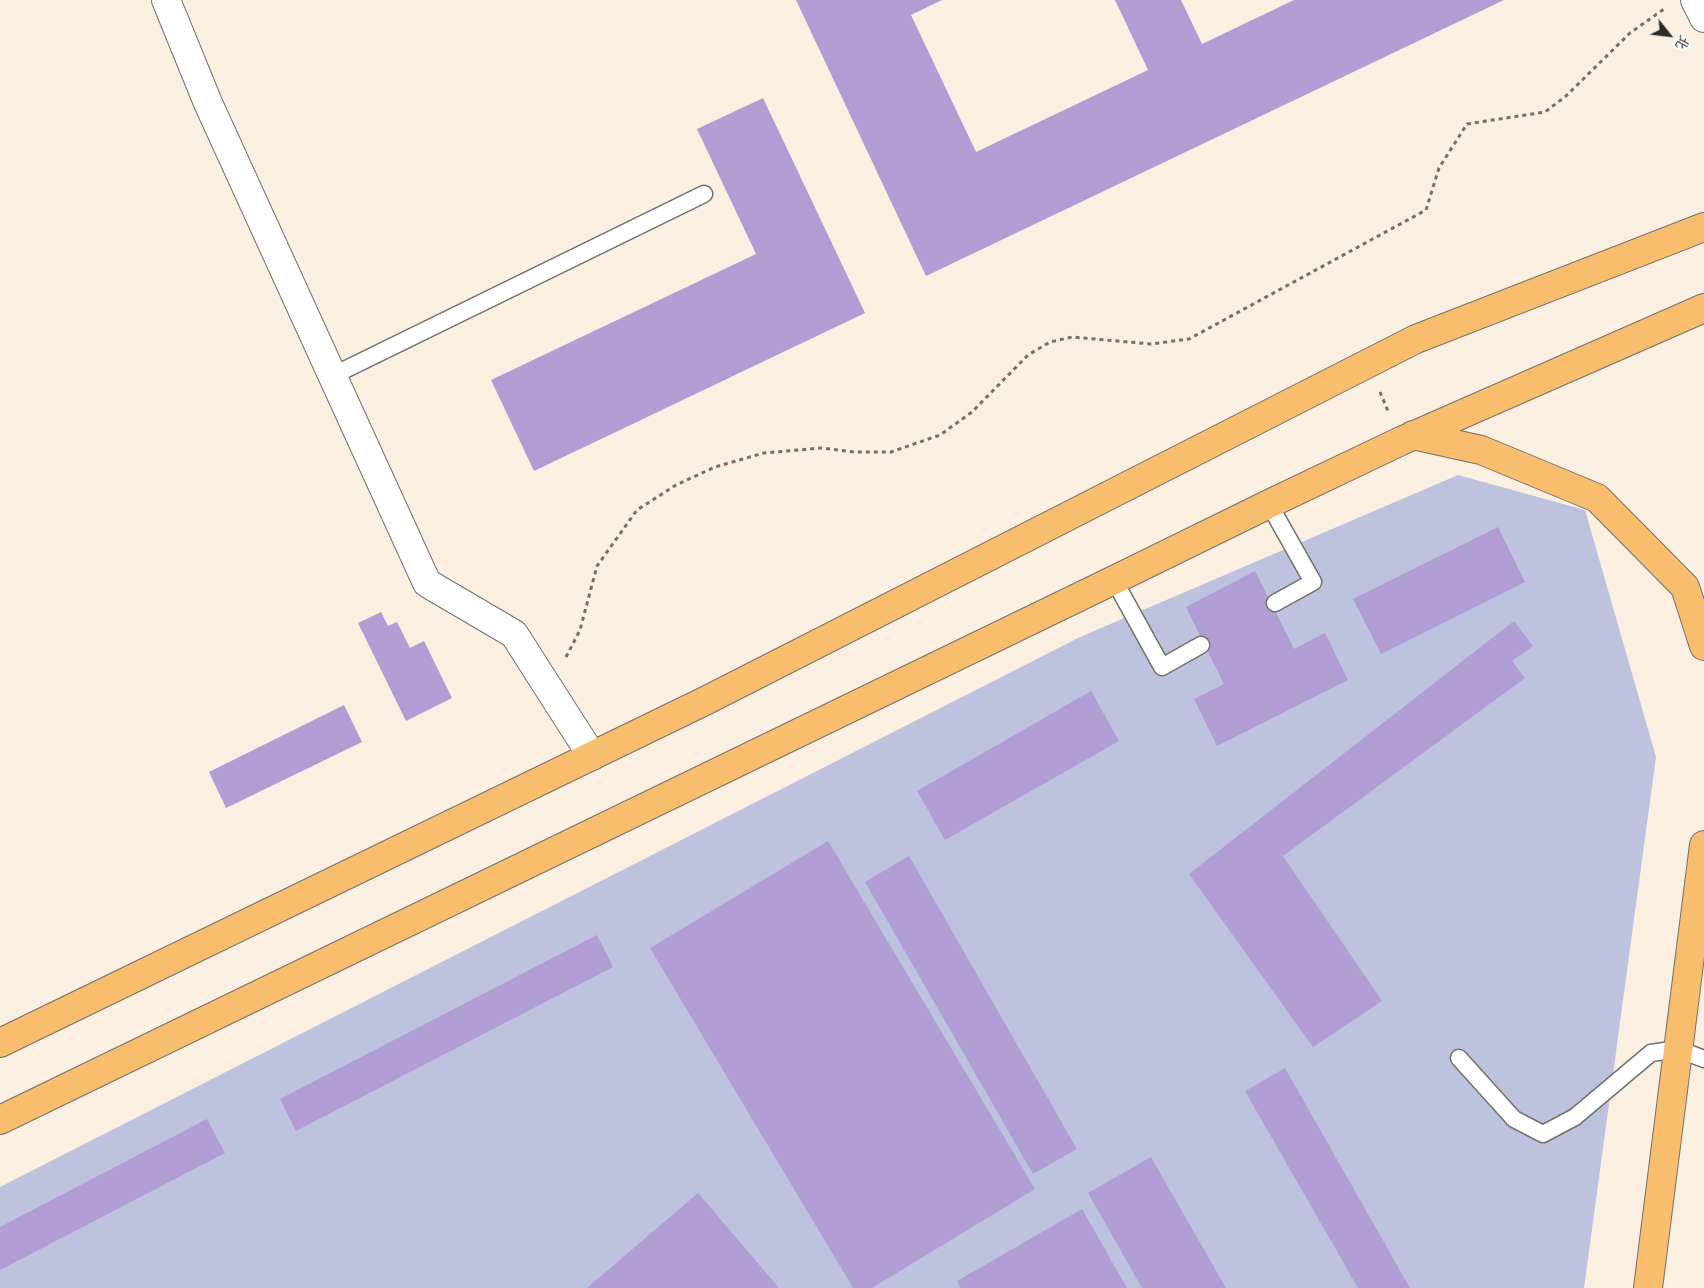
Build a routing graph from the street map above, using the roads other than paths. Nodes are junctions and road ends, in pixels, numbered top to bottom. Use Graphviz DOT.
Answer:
graph roads {
  1 [pos="166,0"];
  2 [pos="1683,3"];
  3 [pos="1704,18"];
  4 [pos="704,194"];
  5 [pos="1704,227"];
  6 [pos="1704,308"];
  7 [pos="332,376"];
  8 [pos="1407,438"];
  9 [pos="1268,504"];
  10 [pos="1114,580"];
  11 [pos="1274,603"];
  12 [pos="1201,645"];
  13 [pos="1704,646"];
  14 [pos="592,756"];
  15 [pos="1704,845"];
  16 [pos="0,1043"];
  17 [pos="1678,1049"];
  18 [pos="1459,1058"];
  19 [pos="1704,1059"];
  20 [pos="0,1120"];
  21 [pos="1648,1288"];
  1 -- 7 [label="street"];
  2 -- 3 [label="street"];
  4 -- 7 [label="lane"];
  5 -- 14 [label="highway"];
  6 -- 8 [label="highway"];
  7 -- 14 [label="street"];
  8 -- 9 [label="highway"];
  8 -- 13 [label="highway"];
  9 -- 10 [label="highway"];
  9 -- 11 [label="lane"];
  10 -- 12 [label="lane"];
  10 -- 20 [label="highway"];
  14 -- 16 [label="highway"];
  15 -- 17 [label="highway"];
  17 -- 18 [label="lane"];
  17 -- 19 [label="lane"];
  17 -- 21 [label="highway"];
}
